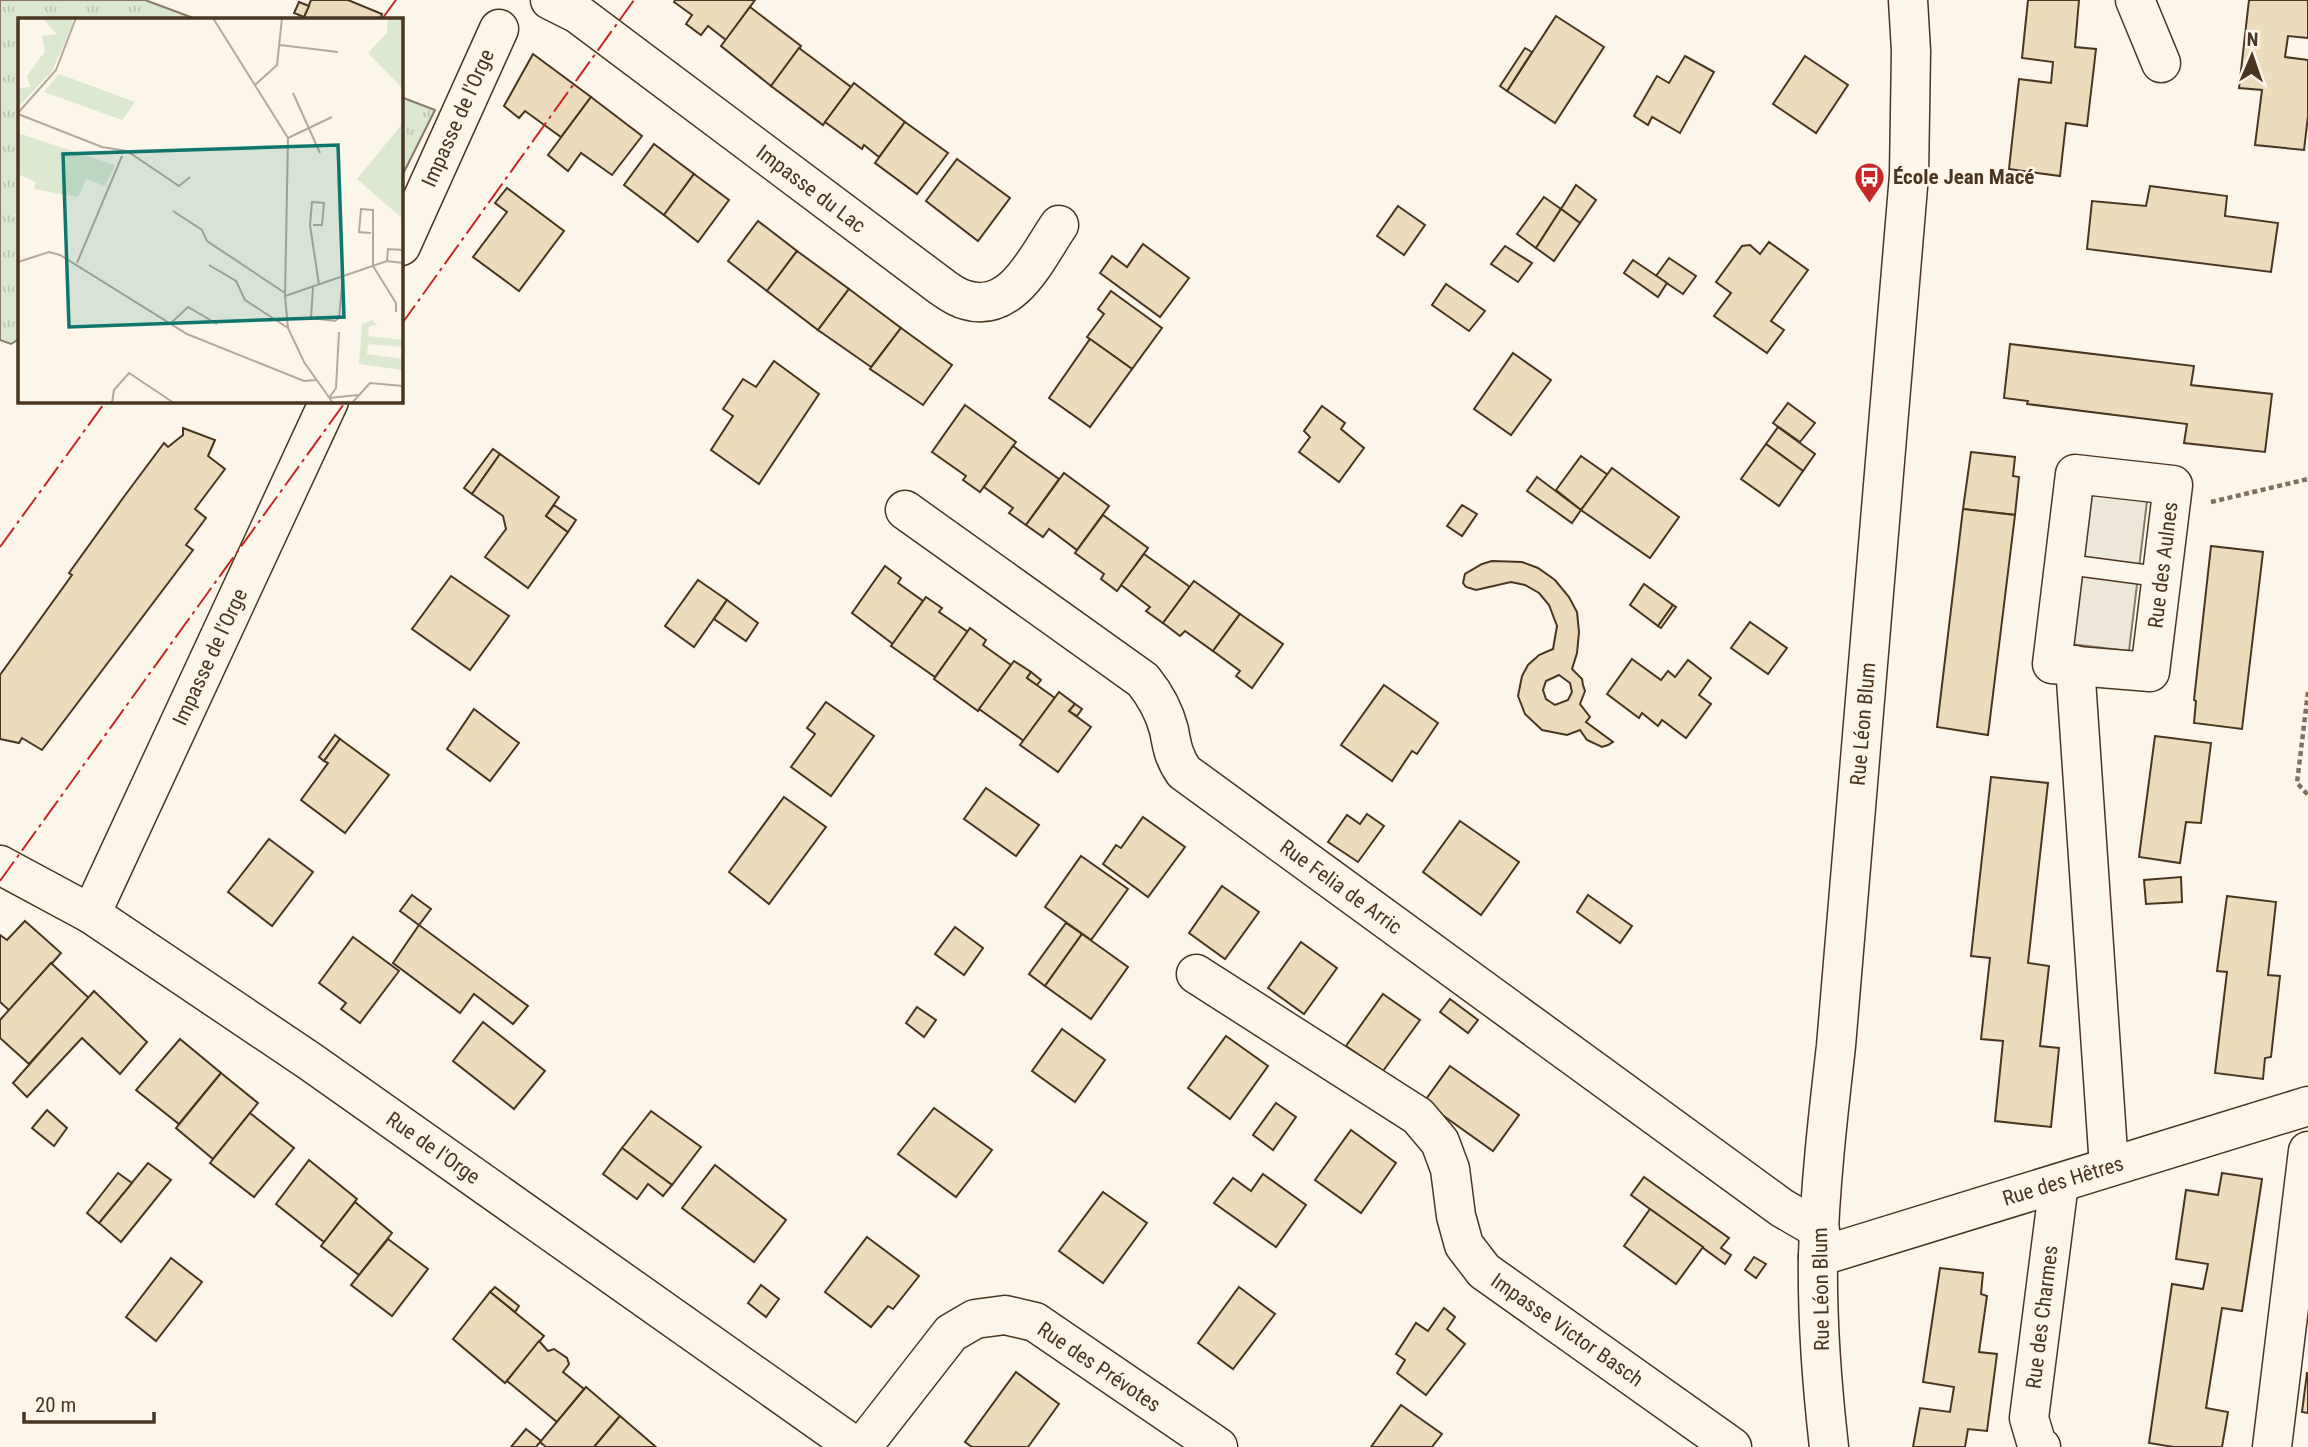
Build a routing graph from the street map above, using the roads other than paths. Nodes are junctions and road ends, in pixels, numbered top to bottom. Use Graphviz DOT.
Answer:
graph roads {
  1 [pos="550,0"];
  2 [pos="1908,0"];
  3 [pos="2135,0"];
  4 [pos="499,29"];
  5 [pos="2161,63"];
  6 [pos="1059,225"];
  7 [pos="402,244"];
  8 [pos="329,402"];
  9 [pos="905,510"];
  10 [pos="2064,564"];
  11 [pos="2162,577"];
  12 [pos="2075,665"];
  13 [pos="0,865"];
  14 [pos="92,914"];
  15 [pos="1196,974"];
  16 [pos="2308,1107"];
  17 [pos="2308,1151"];
  18 [pos="2109,1167"];
  19 [pos="2059,1183"];
  20 [pos="1819,1243"];
  21 [pos="856,1447"];
  22 [pos="862,1447"];
  23 [pos="1218,1447"];
  24 [pos="1732,1447"];
  25 [pos="1829,1447"];
  26 [pos="2041,1447"];
  27 [pos="2272,1447"];
  1 -- 6 [label="street, Impasse du Lac"];
  2 -- 20 [label="street, Rue Léon Blum"];
  3 -- 5 [label="street"];
  4 -- 7 [label="street, Impasse de l'Orge"];
  8 -- 14 [label="street, Impasse de l'Orge"];
  9 -- 20 [label="street, Rue Felia de Arric"];
  10 -- 11 [label="lane"];
  10 -- 11 [label="street, Rue des Aulnes"];
  10 -- 12 [label="street, Rue des Aulnes"];
  11 -- 12 [label="street, Rue des Aulnes"];
  12 -- 18 [label="street"];
  13 -- 14 [label="street, Rue de l'Orge"];
  14 -- 21 [label="street, Rue de l'Orge"];
  15 -- 24 [label="street, Impasse Victor Basch"];
  16 -- 18 [label="street, Rue des Hêtres"];
  17 -- 27 [label="street"];
  18 -- 19 [label="street, Rue des Hêtres"];
  19 -- 20 [label="street, Rue des Hêtres"];
  19 -- 26 [label="street, Rue des Charmes"];
  20 -- 25 [label="street, Rue Léon Blum"];
  22 -- 23 [label="street, Rue des Prévotes"];
}
